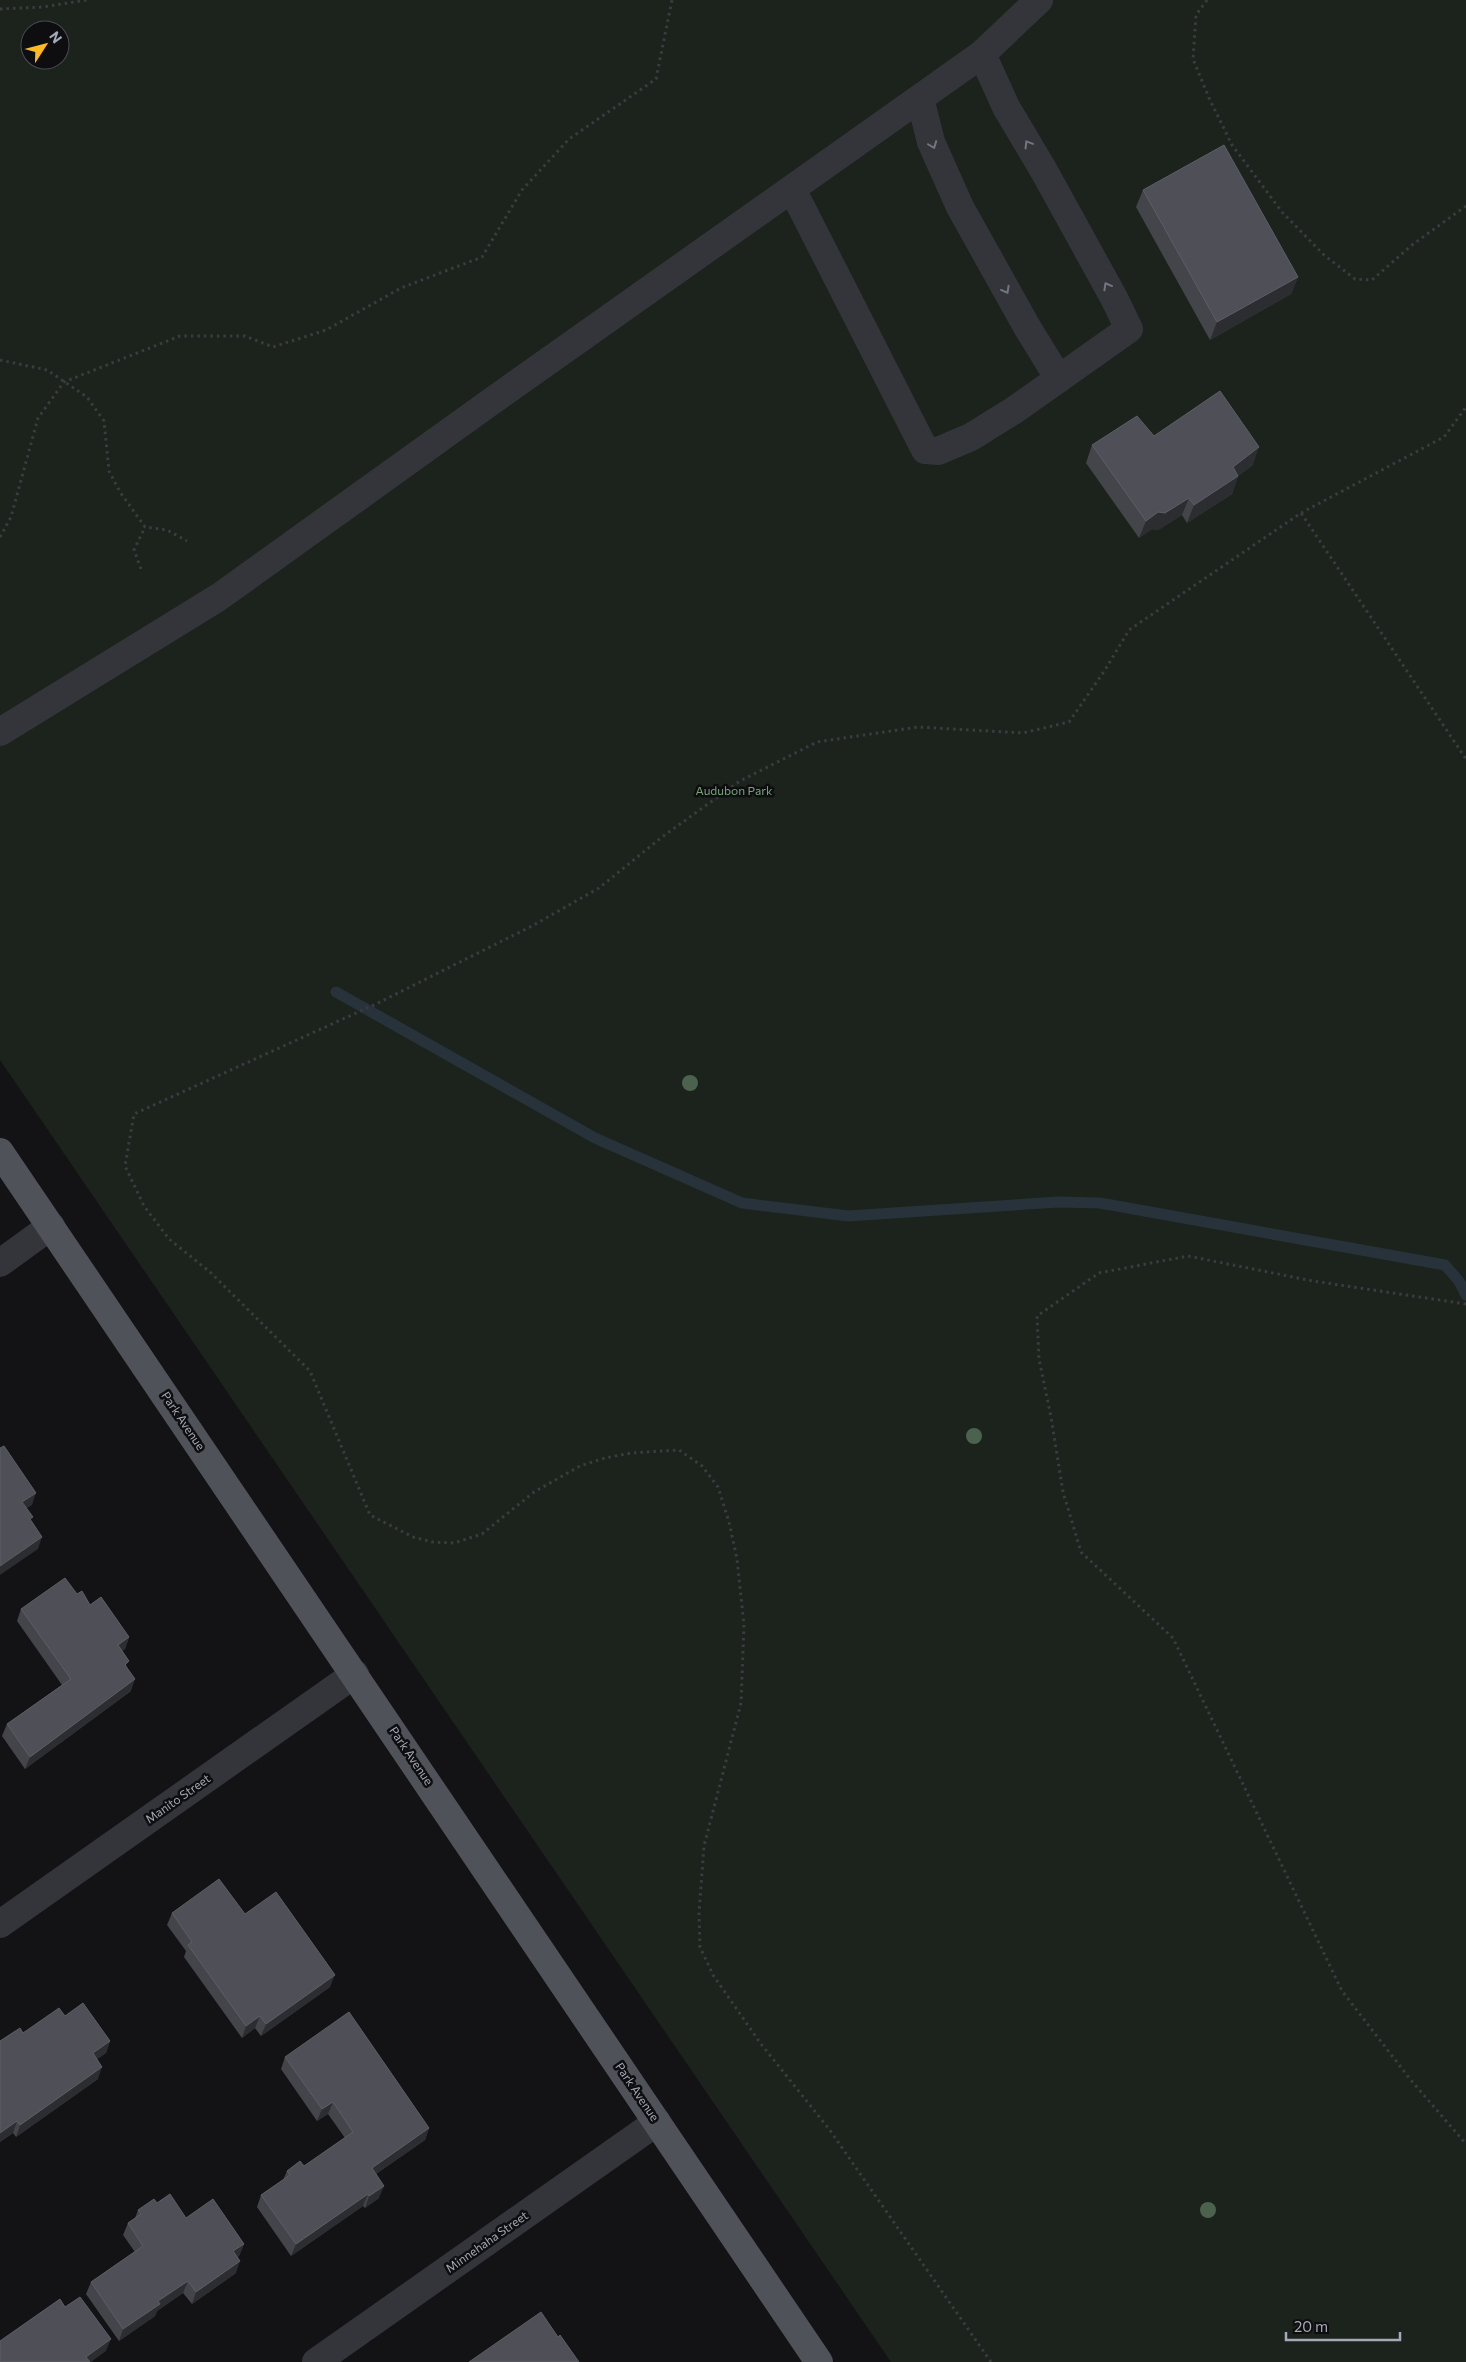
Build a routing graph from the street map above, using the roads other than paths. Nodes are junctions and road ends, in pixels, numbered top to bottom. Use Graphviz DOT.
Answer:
graph roads {
  1 [pos="1039,0"];
  2 [pos="982,54"];
  3 [pos="920,98"];
  4 [pos="792,189"];
  5 [pos="1059,379"];
  6 [pos="0,732"];
  7 [pos="0,1152"];
  8 [pos="51,1226"];
  9 [pos="0,1263"];
  10 [pos="355,1674"];
  11 [pos="0,1924"];
  12 [pos="658,2122"];
  13 [pos="316,2362"];
  14 [pos="819,2362"];
  1 -- 2 [label="street"];
  2 -- 3 [label="street"];
  5 -- 2 [label="street, one-way"];
  3 -- 4 [label="street"];
  3 -- 5 [label="street, one-way"];
  4 -- 5 [label="street"];
  4 -- 6 [label="street"];
  7 -- 8 [label="main road, Park Avenue"];
  8 -- 9 [label="street"];
  8 -- 10 [label="main road, Park Avenue"];
  10 -- 11 [label="street, Manito Street"];
  10 -- 12 [label="main road, Park Avenue"];
  12 -- 13 [label="street, Minnehaha Street"];
  12 -- 14 [label="main road, Park Avenue"];
}
